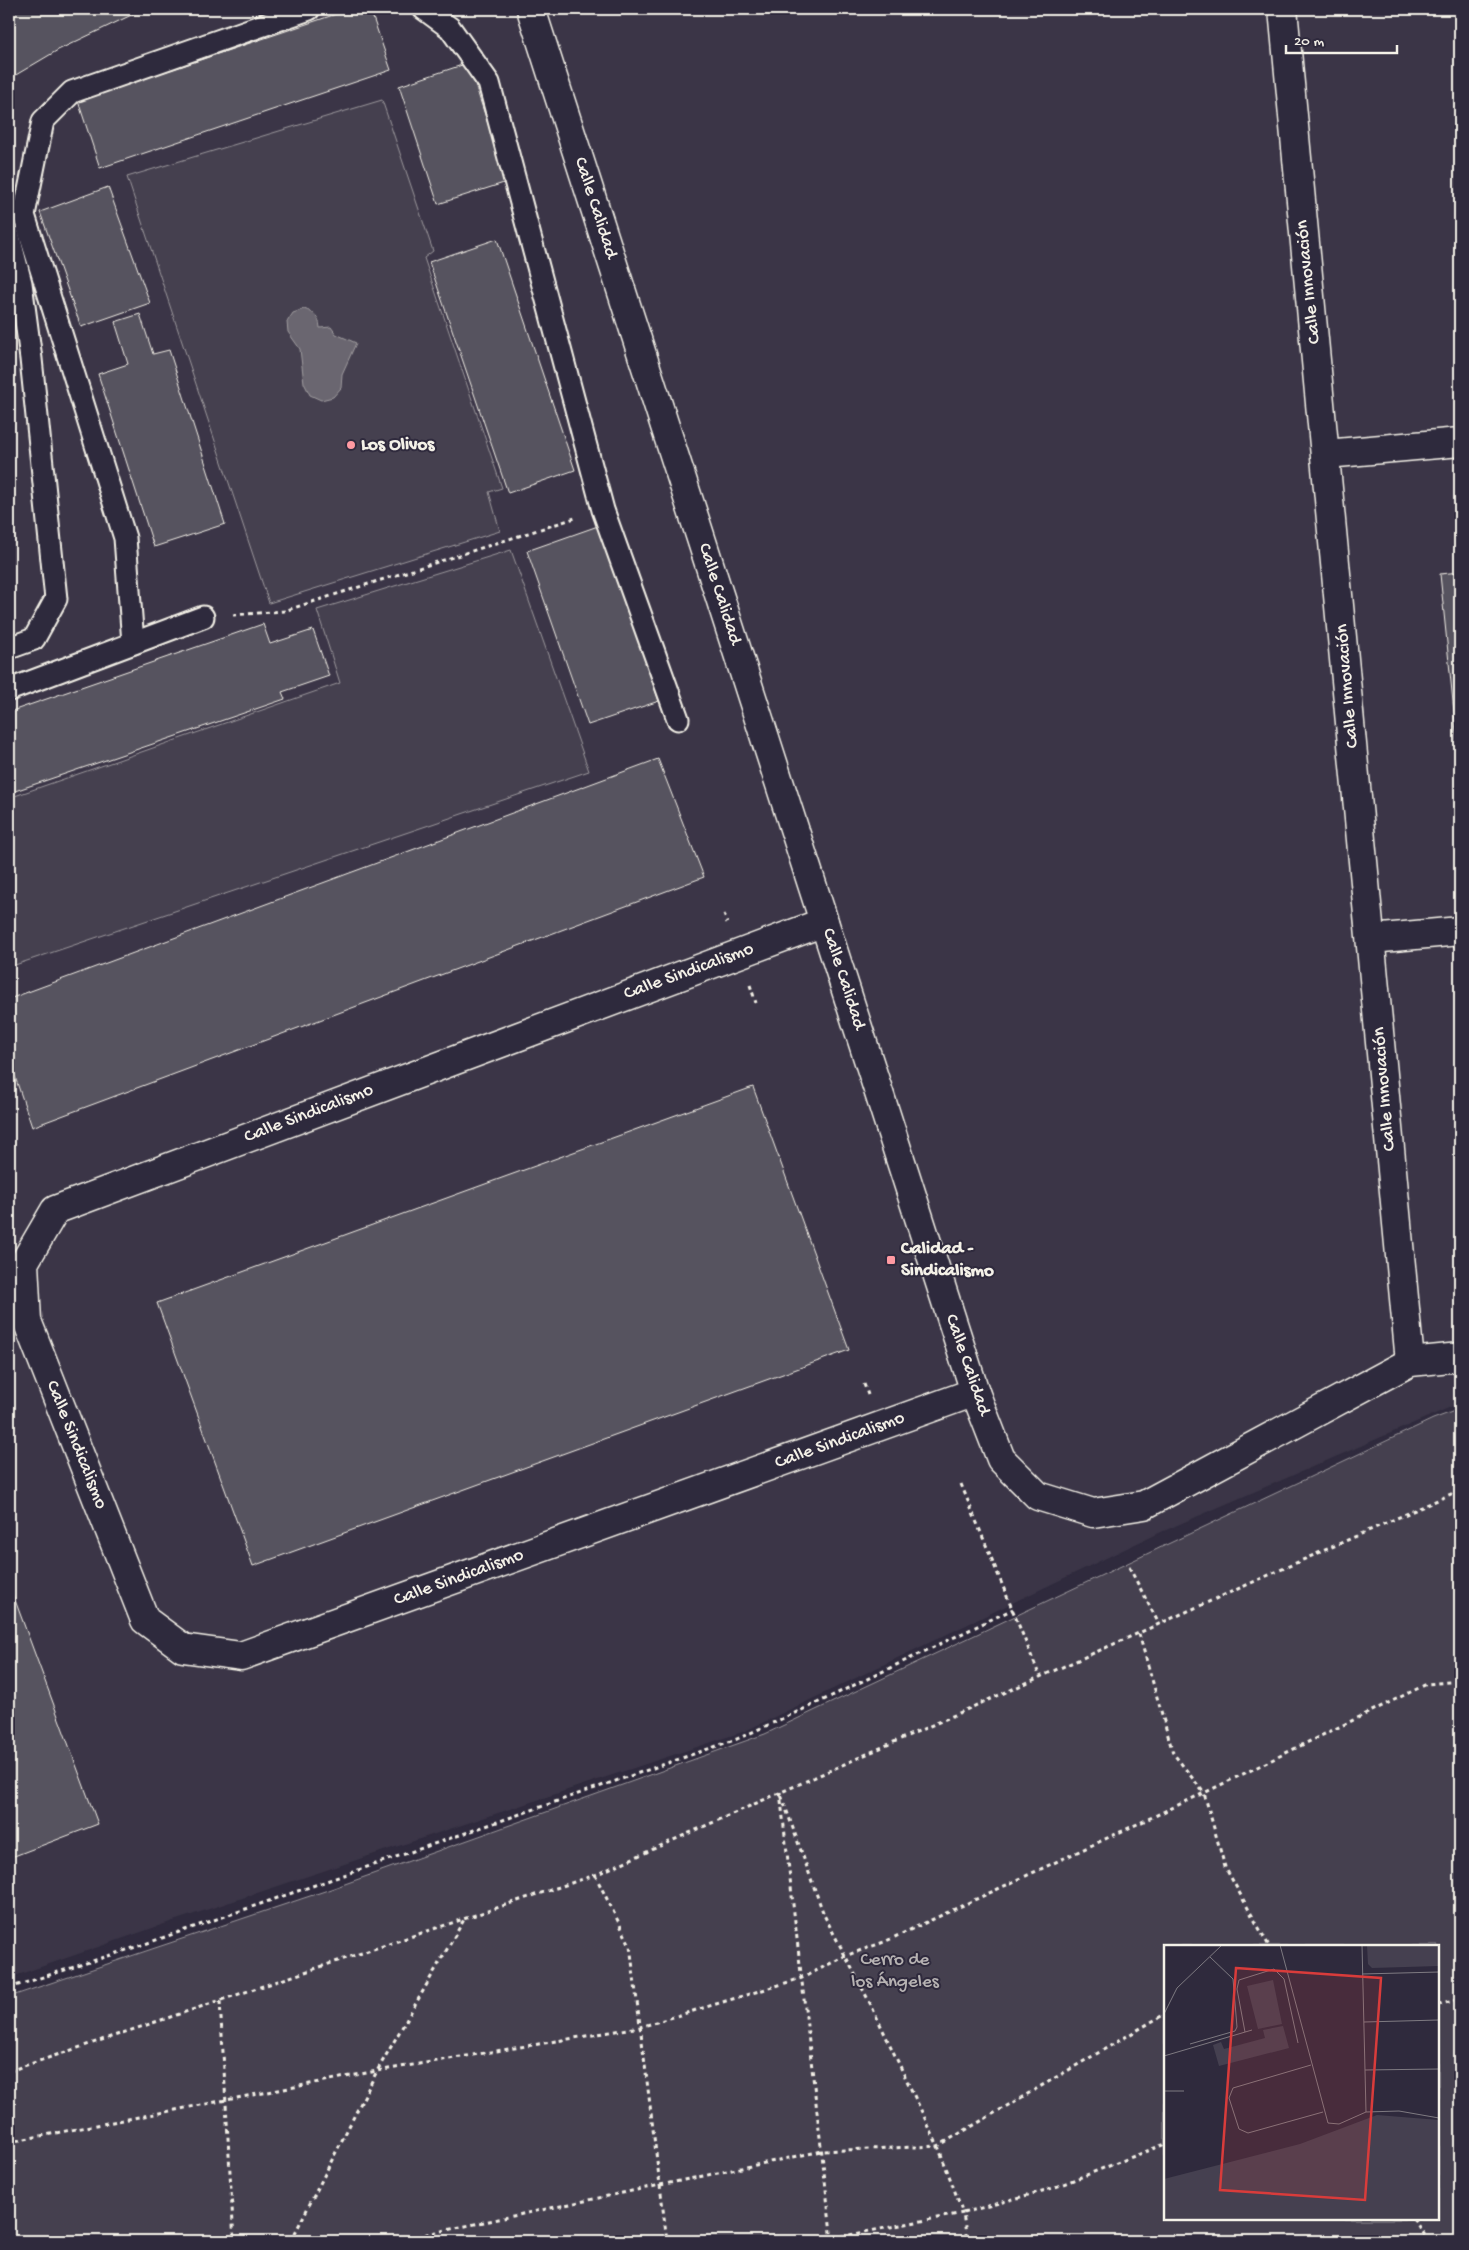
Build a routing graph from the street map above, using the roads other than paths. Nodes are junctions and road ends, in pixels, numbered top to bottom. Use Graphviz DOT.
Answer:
graph roads {
  1 [pos="309,9"];
  2 [pos="424,9"];
  3 [pos="531,9"];
  4 [pos="1282,9"];
  5 [pos="9,236"];
  6 [pos="1460,442"];
  7 [pos="1326,454"];
  8 [pos="203,617"];
  9 [pos="133,643"];
  10 [pos="9,648"];
  11 [pos="9,690"];
  12 [pos="678,718"];
  13 [pos="824,922"];
  14 [pos="1460,931"];
  15 [pos="1371,939"];
  16 [pos="1460,1357"];
  17 [pos="1410,1362"];
  18 [pos="975,1392"];
  1 -- 9 [label="lane"];
  2 -- 12 [label="lane"];
  3 -- 13 [label="street, Calle Calidad"];
  4 -- 7 [label="street, Calle Innovación"];
  5 -- 10 [label="lane"];
  6 -- 7 [label="street"];
  7 -- 15 [label="street, Calle Innovación"];
  8 -- 9 [label="lane"];
  9 -- 11 [label="lane"];
  13 -- 18 [label="street, Calle Calidad"];
  13 -- 18 [label="street, Calle Sindicalismo"];
  14 -- 15 [label="street"];
  15 -- 17 [label="street, Calle Innovación"];
  16 -- 17 [label="street, Calle Calidad"];
  17 -- 18 [label="street, Calle Calidad"];
}
